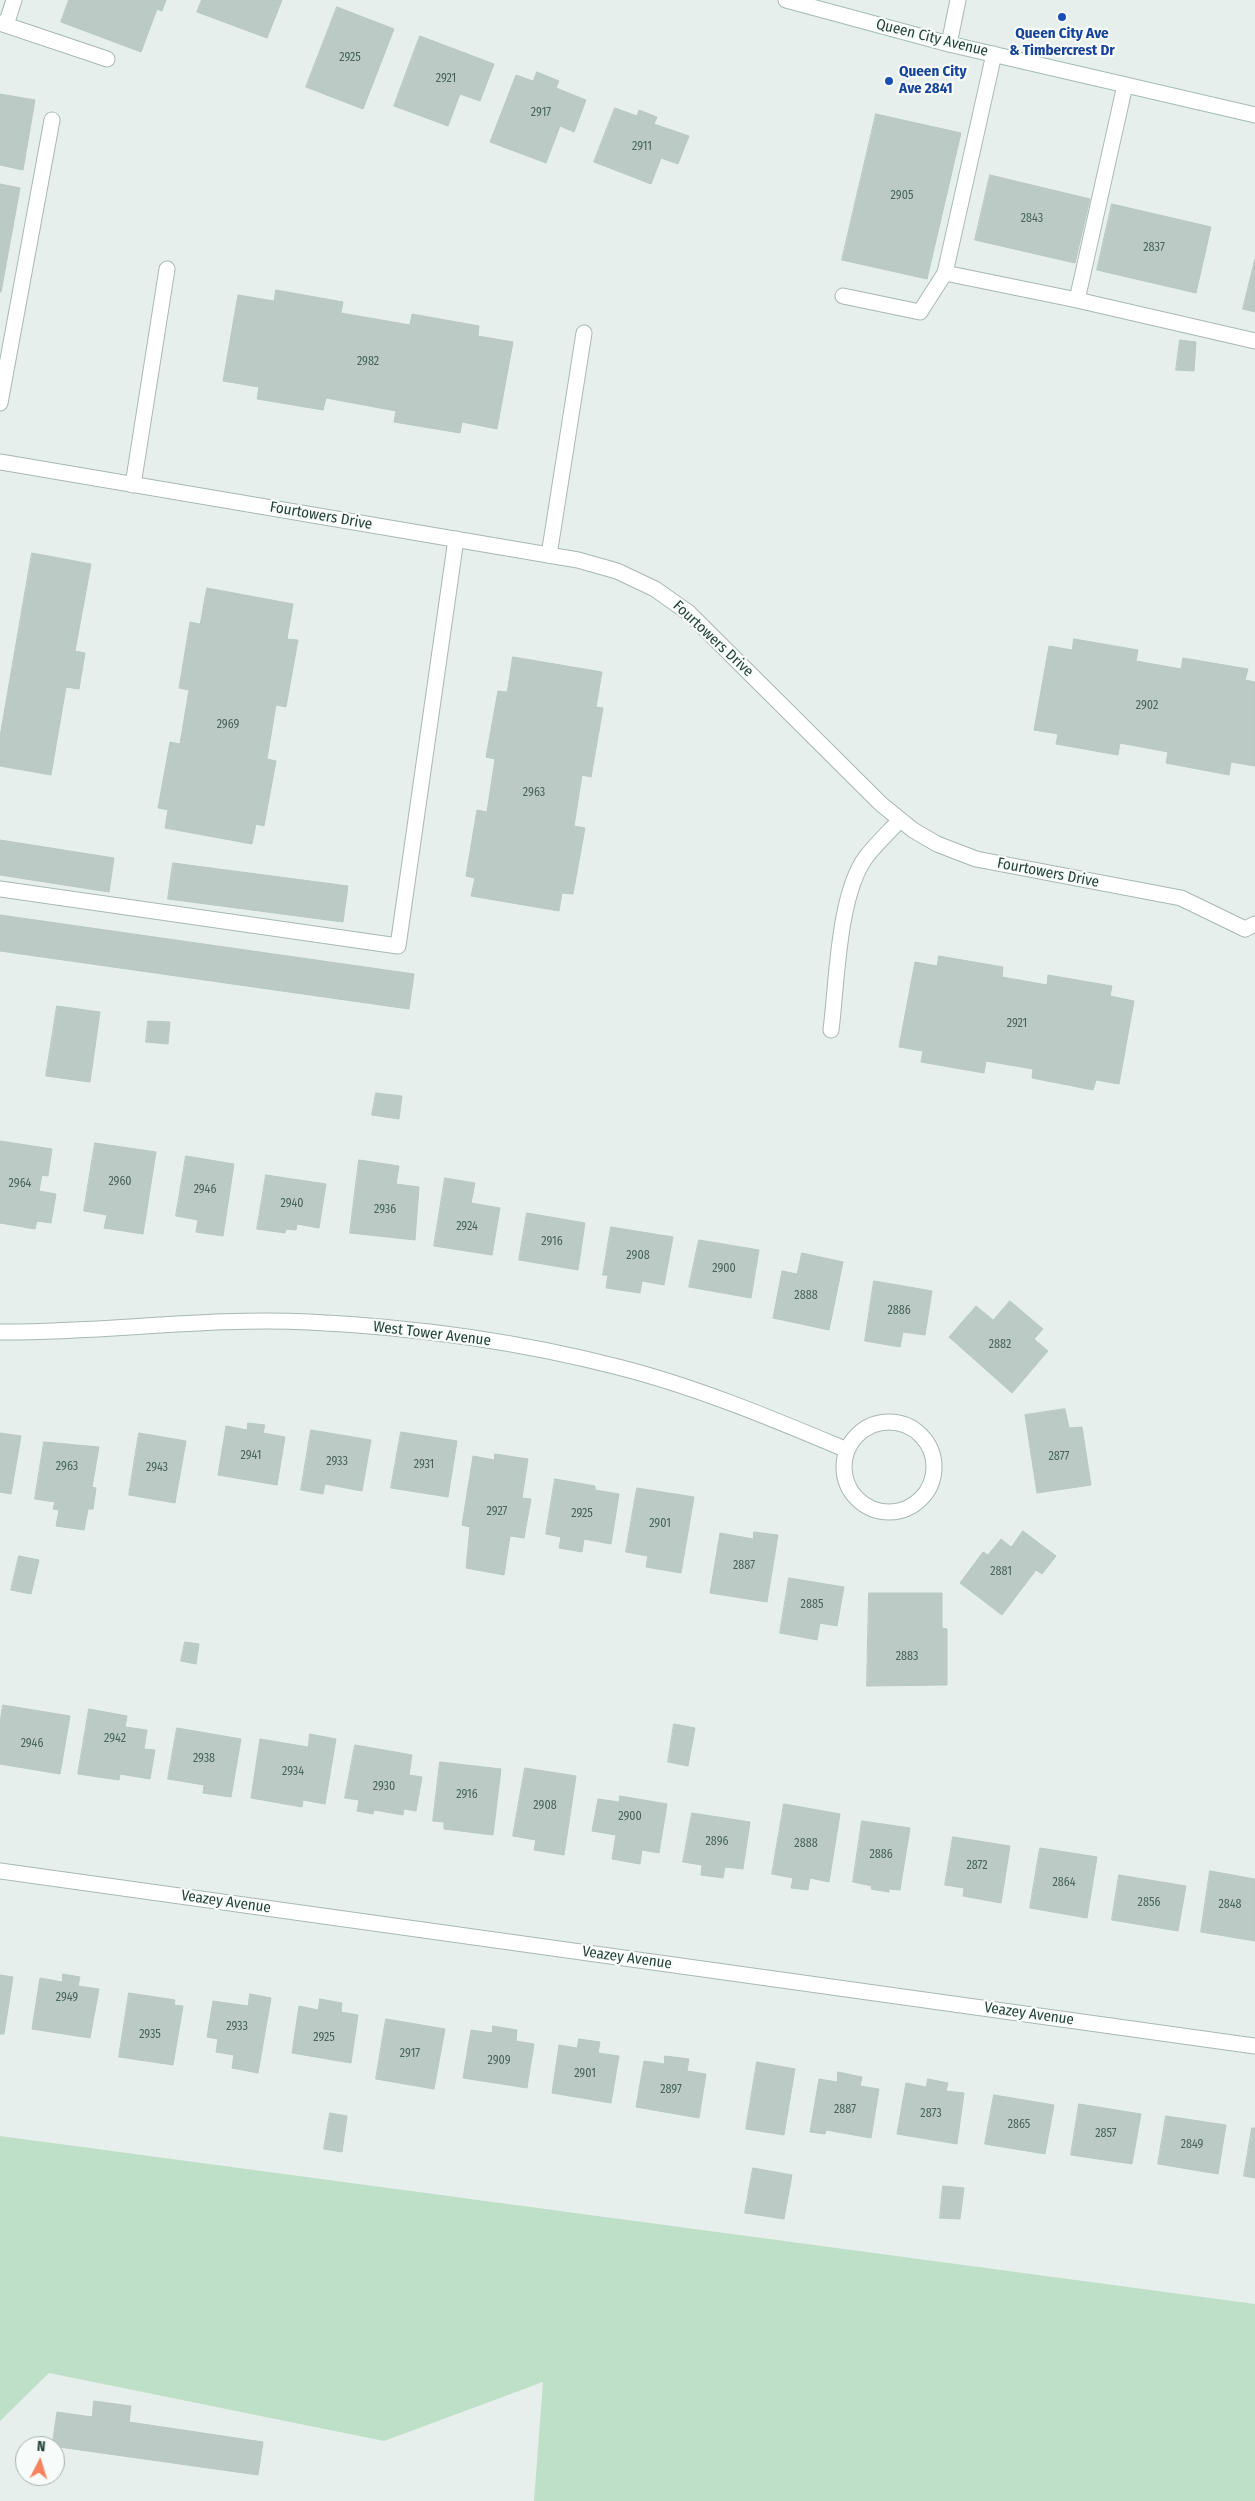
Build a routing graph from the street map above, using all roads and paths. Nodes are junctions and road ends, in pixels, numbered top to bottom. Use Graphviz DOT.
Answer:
graph roads {
  1 [pos="14,0"];
  2 [pos="786,0"];
  3 [pos="958,0"];
  4 [pos="3,24"];
  5 [pos="950,44"];
  6 [pos="994,54"];
  7 [pos="107,59"];
  8 [pos="1125,84"];
  9 [pos="1255,115"];
  10 [pos="52,120"];
  11 [pos="167,269"];
  12 [pos="945,272"];
  13 [pos="843,296"];
  14 [pos="1077,300"];
  15 [pos="584,332"];
  16 [pos="1255,341"];
  17 [pos="0,403"];
  18 [pos="0,462"];
  19 [pos="133,485"];
  20 [pos="456,539"];
  21 [pos="549,555"];
  22 [pos="900,820"];
  23 [pos="0,889"];
  24 [pos="1250,926"];
  25 [pos="832,1030"];
  26 [pos="0,1332"];
  27 [pos="847,1450"];
  28 [pos="0,1870"];
  29 [pos="1255,2046"];
  1 -- 4 [label="street"];
  2 -- 5 [label="street, Queen City Avenue"];
  3 -- 5 [label="street"];
  4 -- 7 [label="street"];
  5 -- 6 [label="street, Queen City Avenue"];
  6 -- 8 [label="street, Queen City Avenue"];
  6 -- 12 [label="street"];
  8 -- 9 [label="street, Queen City Avenue"];
  8 -- 14 [label="street"];
  10 -- 17 [label="street"];
  11 -- 19 [label="street"];
  12 -- 13 [label="street"];
  12 -- 14 [label="street"];
  14 -- 16 [label="street"];
  15 -- 21 [label="street"];
  18 -- 19 [label="street, Fourtowers Drive"];
  19 -- 20 [label="street, Fourtowers Drive"];
  20 -- 21 [label="street, Fourtowers Drive"];
  20 -- 23 [label="street"];
  21 -- 22 [label="street, Fourtowers Drive"];
  22 -- 24 [label="street, Fourtowers Drive"];
  22 -- 25 [label="street"];
  26 -- 27 [label="street, West Tower Avenue"];
  27 -- 27 [label="street"];
  28 -- 29 [label="street, Veazey Avenue"];
}
